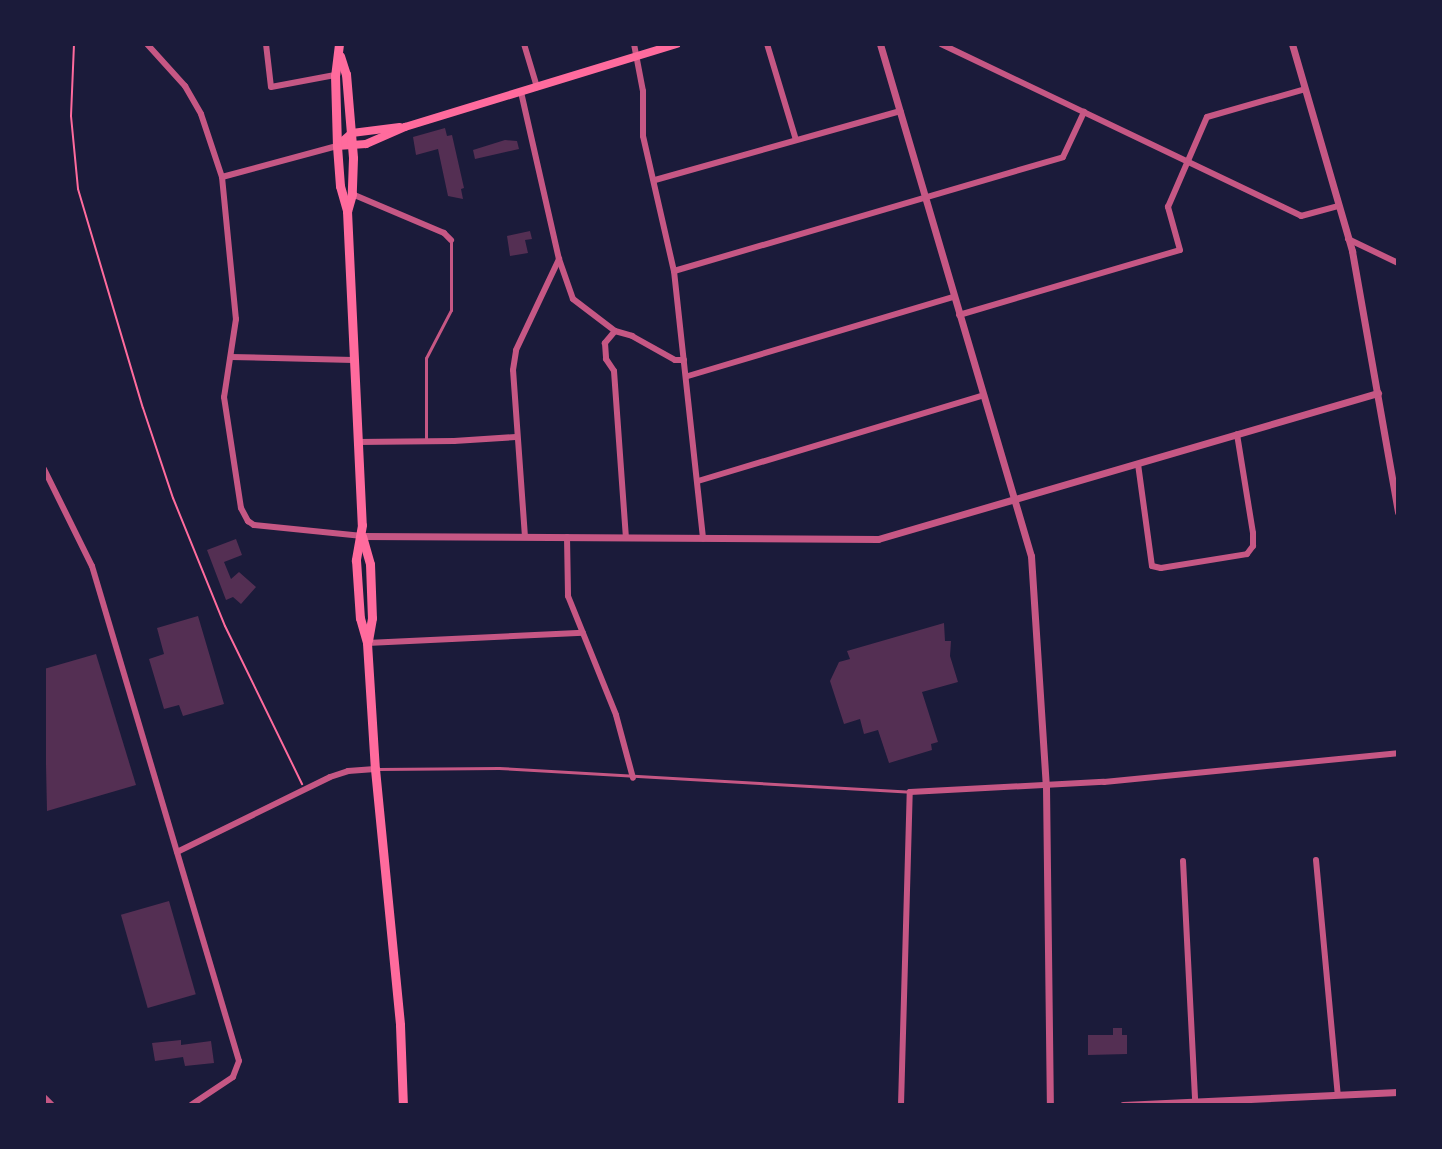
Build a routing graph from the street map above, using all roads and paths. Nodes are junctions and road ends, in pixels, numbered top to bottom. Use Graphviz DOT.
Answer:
graph roads {
  1 [pos="74,44"];
  2 [pos="147,44"];
  3 [pos="266,44"];
  4 [pos="524,44"];
  5 [pos="634,44"];
  6 [pos="677,44"];
  7 [pos="767,44"];
  8 [pos="880,44"];
  9 [pos="941,44"];
  10 [pos="1292,44"];
  11 [pos="339,49"];
  12 [pos="637,56"];
  13 [pos="335,75"];
  14 [pos="537,87"];
  15 [pos="1305,89"];
  16 [pos="521,92"];
  17 [pos="900,111"];
  18 [pos="1084,112"];
  19 [pos="405,127"];
  20 [pos="352,133"];
  21 [pos="796,140"];
  22 [pos="337,146"];
  23 [pos="353,147"];
  24 [pos="1188,162"];
  25 [pos="222,177"];
  26 [pos="655,180"];
  27 [pos="352,194"];
  28 [pos="925,198"];
  29 [pos="1339,206"];
  30 [pos="347,211"];
  31 [pos="1348,239"];
  32 [pos="451,240"];
  33 [pos="559,259"];
  34 [pos="1398,263"];
  35 [pos="674,271"];
  36 [pos="953,297"];
  37 [pos="959,315"];
  38 [pos="615,331"];
  39 [pos="231,357"];
  40 [pos="353,360"];
  41 [pos="684,360"];
  42 [pos="688,376"];
  43 [pos="1378,393"];
  44 [pos="982,396"];
  45 [pos="1237,434"];
  46 [pos="516,437"];
  47 [pos="357,442"];
  48 [pos="426,442"];
  49 [pos="1138,464"];
  50 [pos="44,469"];
  51 [pos="698,481"];
  52 [pos="1013,499"];
  53 [pos="1398,512"];
  54 [pos="362,536"];
  55 [pos="525,537"];
  56 [pos="567,537"];
  57 [pos="626,538"];
  58 [pos="703,538"];
  59 [pos="583,633"];
  60 [pos="367,643"];
  61 [pos="1398,753"];
  62 [pos="375,769"];
  63 [pos="633,778"];
  64 [pos="1046,787"];
  65 [pos="305,790"];
  66 [pos="910,792"];
  67 [pos="177,852"];
  68 [pos="1316,860"];
  69 [pos="1183,861"];
  70 [pos="1398,1092"];
  71 [pos="1338,1095"];
  72 [pos="44,1097"];
  73 [pos="1195,1102"];
  74 [pos="52,1105"];
  75 [pos="191,1105"];
  76 [pos="403,1105"];
  77 [pos="901,1105"];
  78 [pos="1050,1105"];
  79 [pos="1123,1105"];
  1 -- 65 [label="path"];
  2 -- 25 [label="street"];
  3 -- 13 [label="street"];
  4 -- 14 [label="street"];
  5 -- 12 [label="street"];
  6 -- 12 [label="main road"];
  7 -- 21 [label="street"];
  8 -- 17 [label="street"];
  9 -- 18 [label="street"];
  10 -- 15 [label="street"];
  11 -- 13 [label="main road"];
  11 -- 20 [label="main road"];
  12 -- 14 [label="main road"];
  12 -- 26 [label="street"];
  13 -- 22 [label="main road"];
  14 -- 16 [label="main road"];
  15 -- 24 [label="street"];
  15 -- 29 [label="street"];
  16 -- 19 [label="main road"];
  16 -- 33 [label="street"];
  17 -- 21 [label="street"];
  17 -- 28 [label="street"];
  18 -- 24 [label="street"];
  18 -- 28 [label="street"];
  19 -- 20 [label="main road"];
  19 -- 23 [label="main road"];
  20 -- 22 [label="main road"];
  20 -- 23 [label="main road"];
  21 -- 26 [label="street"];
  22 -- 23 [label="main road"];
  22 -- 25 [label="street"];
  22 -- 30 [label="main road"];
  23 -- 27 [label="main road"];
  24 -- 29 [label="street"];
  24 -- 37 [label="street"];
  25 -- 39 [label="street"];
  26 -- 35 [label="street"];
  27 -- 30 [label="main road"];
  27 -- 32 [label="street"];
  28 -- 35 [label="street"];
  28 -- 36 [label="street"];
  29 -- 31 [label="street"];
  30 -- 40 [label="main road"];
  31 -- 34 [label="street"];
  31 -- 43 [label="street"];
  32 -- 48 [label="lane"];
  33 -- 38 [label="street"];
  33 -- 46 [label="street"];
  35 -- 41 [label="street"];
  36 -- 37 [label="street"];
  36 -- 42 [label="street"];
  37 -- 44 [label="street"];
  38 -- 41 [label="street"];
  38 -- 57 [label="street"];
  39 -- 40 [label="street"];
  39 -- 54 [label="street"];
  40 -- 47 [label="main road"];
  41 -- 42 [label="street"];
  42 -- 51 [label="street"];
  43 -- 45 [label="street"];
  43 -- 53 [label="street"];
  44 -- 51 [label="street"];
  44 -- 52 [label="street"];
  45 -- 49 [label="street"];
  45 -- 49 [label="street"];
  46 -- 48 [label="street"];
  46 -- 55 [label="street"];
  47 -- 48 [label="street"];
  47 -- 54 [label="main road"];
  49 -- 52 [label="street"];
  50 -- 67 [label="street"];
  51 -- 58 [label="street"];
  52 -- 58 [label="street"];
  52 -- 64 [label="street"];
  54 -- 55 [label="street"];
  54 -- 60 [label="main road"];
  55 -- 56 [label="street"];
  56 -- 57 [label="street"];
  56 -- 59 [label="street"];
  57 -- 58 [label="street"];
  59 -- 60 [label="street"];
  59 -- 63 [label="street"];
  60 -- 62 [label="main road"];
  61 -- 64 [label="street"];
  62 -- 63 [label="lane"];
  62 -- 65 [label="street"];
  62 -- 76 [label="main road"];
  63 -- 66 [label="lane"];
  64 -- 66 [label="street"];
  64 -- 78 [label="street"];
  65 -- 67 [label="street"];
  66 -- 77 [label="street"];
  67 -- 75 [label="street"];
  68 -- 71 [label="street"];
  69 -- 73 [label="street"];
  70 -- 71 [label="street"];
  71 -- 73 [label="street"];
  72 -- 74 [label="street"];
  73 -- 79 [label="street"];
}
